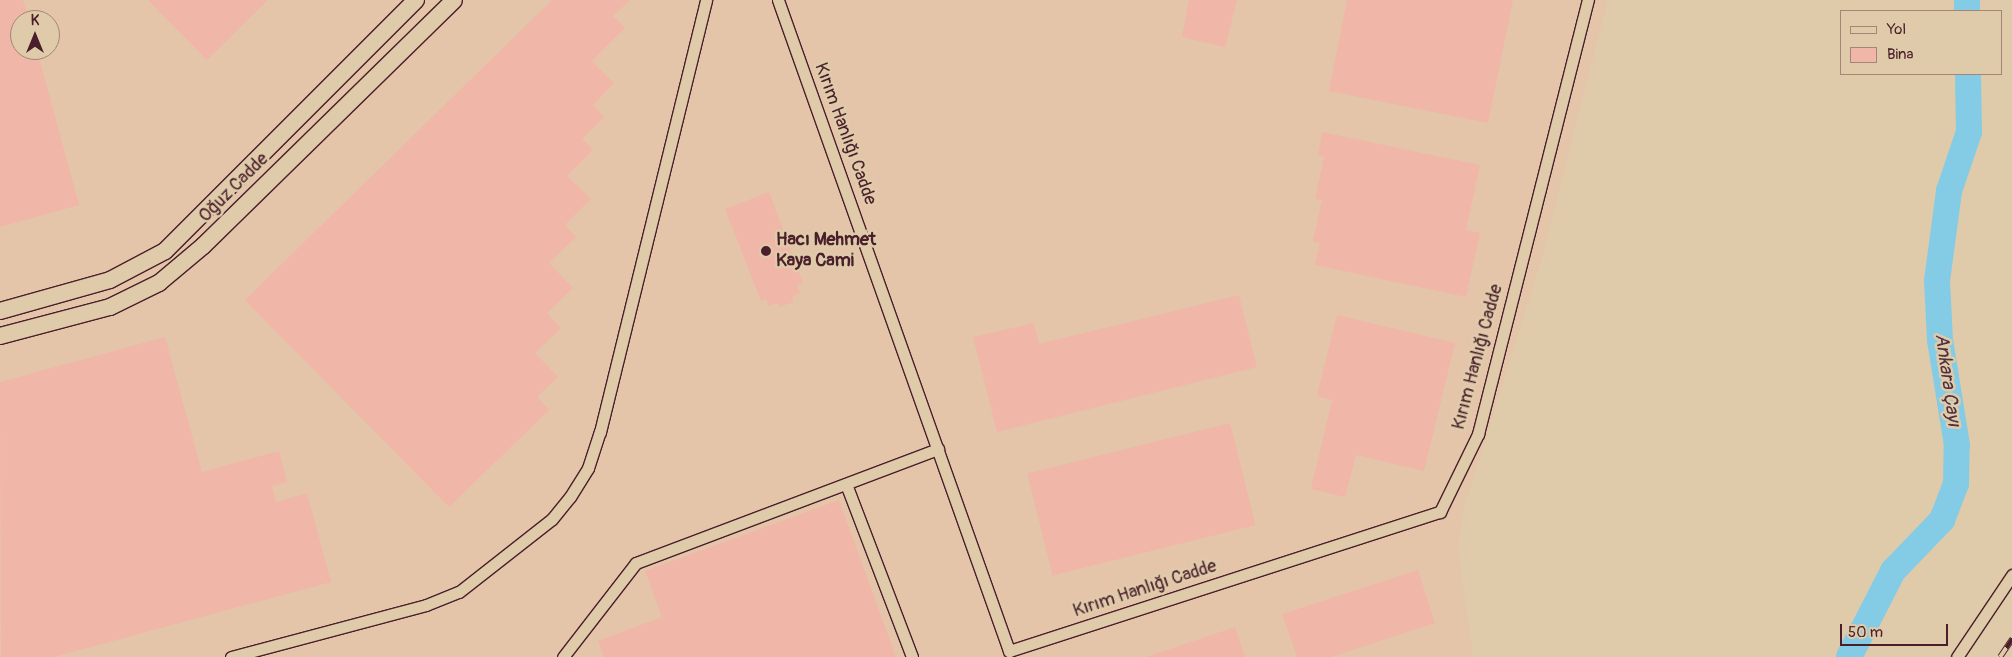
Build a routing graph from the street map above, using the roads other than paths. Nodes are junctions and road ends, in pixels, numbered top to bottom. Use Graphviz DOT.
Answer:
graph roads {
  1 [pos="416,0"];
  2 [pos="454,0"];
  3 [pos="706,0"];
  4 [pos="778,0"];
  5 [pos="1588,0"];
  6 [pos="0,311"];
  7 [pos="0,336"];
  8 [pos="938,449"];
  9 [pos="846,484"];
  10 [pos="2012,575"];
  11 [pos="231,657"];
  12 [pos="563,657"];
  13 [pos="912,657"];
  14 [pos="1957,657"];
  1 -- 6 [label="street, Oğuz Cadde"];
  2 -- 7 [label="street, Oğuz Cadde"];
  3 -- 11 [label="street"];
  4 -- 8 [label="street, Kırım Hanlığı Cadde"];
  5 -- 8 [label="street, Kırım Hanlığı Cadde"];
  8 -- 9 [label="street"];
  9 -- 12 [label="street"];
  9 -- 13 [label="street"];
  10 -- 14 [label="street"];
}
